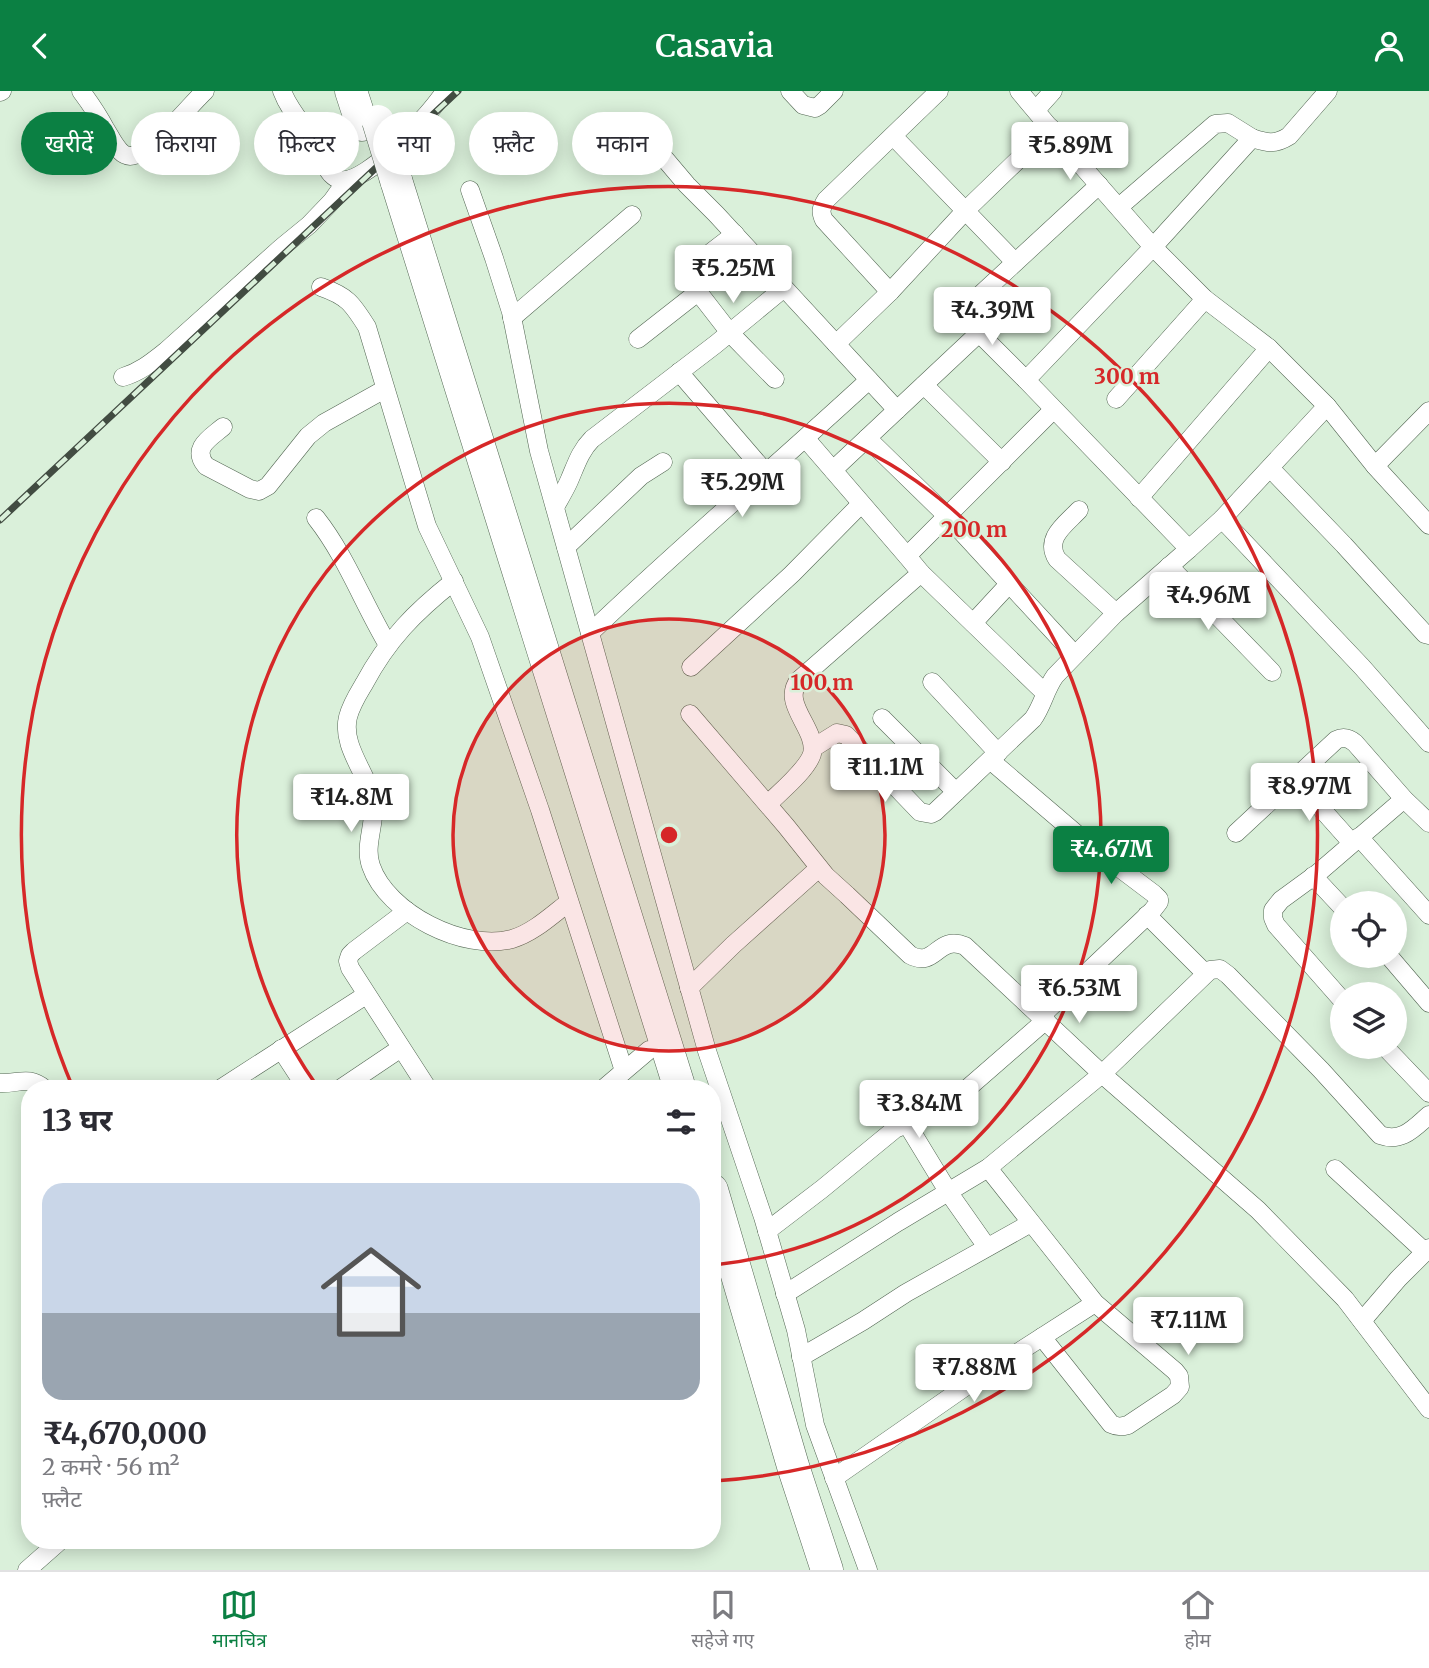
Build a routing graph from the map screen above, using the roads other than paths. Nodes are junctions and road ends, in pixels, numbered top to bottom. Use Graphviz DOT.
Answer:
graph roads {
  1 [pos="81,91"];
  2 [pos="205,91"];
  3 [pos="282,91"];
  4 [pos="351,91"];
  5 [pos="369,91"];
  6 [pos="445,91"];
  7 [pos="790,91"];
  8 [pos="834,91"];
  9 [pos="939,91"];
  10 [pos="1019,91"];
  11 [pos="1054,91"];
  12 [pos="1328,91"];
  13 [pos="1036,110"];
  14 [pos="370,123"];
  15 [pos="1051,128"];
  16 [pos="893,135"];
  17 [pos="1252,138"];
  18 [pos="673,168"];
  19 [pos="347,180"];
  20 [pos="387,181"];
  21 [pos="1099,185"];
  22 [pos="470,190"];
  23 [pos="1119,207"];
  24 [pos="965,211"];
  25 [pos="632,215"];
  26 [pos="735,234"];
  27 [pos="1153,247"];
  28 [pos="1015,263"];
  29 [pos="321,286"];
  30 [pos="784,288"];
  31 [pos="698,292"];
  32 [pos="890,292"];
  33 [pos="1205,299"];
  34 [pos="512,318"];
  35 [pos="730,333"];
  36 [pos="979,333"];
  37 [pos="638,339"];
  38 [pos="836,344"];
  39 [pos="1269,348"];
  40 [pos="680,372"];
  41 [pos="123,377"];
  42 [pos="775,379"];
  43 [pos="869,380"];
  44 [pos="1026,380"];
  45 [pos="924,384"];
  46 [pos="385,389"];
  47 [pos="1116,399"];
  48 [pos="1327,406"];
  49 [pos="897,410"];
  50 [pos="1054,411"];
  51 [pos="1429,411"];
  52 [pos="223,427"];
  53 [pos="867,438"];
  54 [pos="806,439"];
  55 [pos="663,462"];
  56 [pos="1002,462"];
  57 [pos="1376,466"];
  58 [pos="1270,468"];
  59 [pos="833,470"];
  60 [pos="766,473"];
  61 [pos="1139,498"];
  62 [pos="861,504"];
  63 [pos="555,507"];
  64 [pos="1079,510"];
  65 [pos="947,516"];
  66 [pos="316,518"];
  67 [pos="1222,519"];
  68 [pos="1429,525"];
  69 [pos="566,547"];
  70 [pos="1189,549"];
  71 [pos="907,555"];
  72 [pos="1169,566"];
  73 [pos="921,573"];
  74 [pos="454,581"];
  75 [pos="1009,584"];
  76 [pos="1116,613"];
  77 [pos="974,624"];
  78 [pos="590,633"];
  79 [pos="1429,635"];
  80 [pos="388,645"];
  81 [pos="1075,655"];
  82 [pos="691,667"];
  83 [pos="1272,672"];
  84 [pos="932,682"];
  85 [pos="1045,693"];
  86 [pos="690,714"];
  87 [pos="882,718"];
  88 [pos="1429,743"];
  89 [pos="813,748"];
  90 [pos="994,757"];
  91 [pos="1294,778"];
  92 [pos="956,792"];
  93 [pos="1404,799"];
  94 [pos="768,804"];
  95 [pos="1429,823"];
  96 [pos="1236,833"];
  97 [pos="1356,840"];
  98 [pos="819,868"];
  99 [pos="1313,876"];
  100 [pos="1330,894"];
  101 [pos="569,902"];
  102 [pos="407,911"];
  103 [pos="1147,915"];
  104 [pos="1429,915"];
  105 [pos="1399,968"];
  106 [pos="1205,973"];
  107 [pos="1330,986"];
  108 [pos="689,988"];
  109 [pos="366,995"];
  110 [pos="1429,1003"];
  111 [pos="1044,1018"];
  112 [pos="401,1048"];
  113 [pos="281,1049"];
  114 [pos="649,1050"];
  115 [pos="1396,1059"];
  116 [pos="624,1071"];
  117 [pos="1102,1075"];
  118 [pos="21,1080"];
  119 [pos="234,1080"];
  120 [pos="301,1080"];
  121 [pos="353,1080"];
  122 [pos="422,1080"];
  123 [pos="614,1080"];
  124 [pos="658,1080"];
  125 [pos="677,1080"];
  126 [pos="717,1080"];
  127 [pos="0,1083"];
  128 [pos="721,1093"];
  129 [pos="1429,1093"];
  130 [pos="1429,1115"];
  131 [pos="907,1124"];
  132 [pos="988,1168"];
  133 [pos="1335,1169"];
  134 [pos="949,1192"];
  135 [pos="721,1221"];
  136 [pos="1031,1223"];
  137 [pos="767,1231"];
  138 [pos="987,1248"];
  139 [pos="1427,1250"];
  140 [pos="721,1285"];
  141 [pos="785,1294"];
  142 [pos="1095,1303"];
  143 [pos="1362,1321"];
  144 [pos="1042,1337"];
  145 [pos="801,1357"];
  146 [pos="1429,1409"];
  147 [pos="835,1478"];
  148 [pos="51,1549"];
  149 [pos="27,1570"];
  150 [pos="808,1570"];
  151 [pos="827,1570"];
  152 [pos="868,1570"];
  1 -- 2 [label="street"];
  3 -- 19 [label="street"];
  4 -- 14 [label="highway"];
  5 -- 14 [label="highway"];
  6 -- 19 [label="street"];
  7 -- 8 [label="street"];
  9 -- 16 [label="street"];
  10 -- 13 [label="street"];
  11 -- 13 [label="street"];
  12 -- 17 [label="street"];
  13 -- 15 [label="street"];
  14 -- 20 [label="highway, bridge"];
  15 -- 21 [label="street"];
  15 -- 24 [label="street"];
  16 -- 24 [label="street"];
  16 -- 32 [label="street"];
  17 -- 23 [label="street"];
  17 -- 27 [label="street"];
  18 -- 26 [label="street"];
  19 -- 41 [label="street"];
  20 -- 114 [label="highway"];
  20 -- 125 [label="highway"];
  21 -- 23 [label="street"];
  21 -- 28 [label="street"];
  22 -- 34 [label="street"];
  23 -- 27 [label="street"];
  24 -- 28 [label="street"];
  24 -- 32 [label="street"];
  25 -- 34 [label="street"];
  26 -- 30 [label="street"];
  26 -- 31 [label="street"];
  27 -- 33 [label="street"];
  27 -- 44 [label="street"];
  28 -- 36 [label="street"];
  29 -- 46 [label="street"];
  30 -- 35 [label="street"];
  30 -- 38 [label="street"];
  31 -- 35 [label="street"];
  31 -- 37 [label="street"];
  32 -- 38 [label="street"];
  33 -- 39 [label="street"];
  33 -- 47 [label="street"];
  34 -- 63 [label="street"];
  35 -- 40 [label="street"];
  35 -- 42 [label="street"];
  36 -- 44 [label="street"];
  36 -- 45 [label="street"];
  38 -- 43 [label="street"];
  39 -- 48 [label="street"];
  39 -- 61 [label="street"];
  40 -- 60 [label="street"];
  40 -- 63 [label="street"];
  43 -- 49 [label="street"];
  43 -- 54 [label="street"];
  44 -- 50 [label="street"];
  45 -- 49 [label="street"];
  45 -- 56 [label="street"];
  46 -- 52 [label="street"];
  46 -- 74 [label="street"];
  48 -- 57 [label="street"];
  48 -- 58 [label="street"];
  49 -- 53 [label="street"];
  50 -- 56 [label="street"];
  50 -- 61 [label="street"];
  51 -- 57 [label="street"];
  53 -- 59 [label="street"];
  53 -- 65 [label="street"];
  54 -- 59 [label="street"];
  54 -- 60 [label="street"];
  55 -- 69 [label="street"];
  56 -- 65 [label="street"];
  57 -- 68 [label="street"];
  58 -- 67 [label="street"];
  58 -- 79 [label="street"];
  59 -- 62 [label="street"];
  60 -- 78 [label="street"];
  61 -- 70 [label="street"];
  62 -- 71 [label="street"];
  62 -- 82 [label="street"];
  63 -- 69 [label="street"];
  64 -- 76 [label="street"];
  65 -- 71 [label="street"];
  65 -- 75 [label="street"];
  66 -- 80 [label="street"];
  67 -- 70 [label="street"];
  67 -- 88 [label="street"];
  69 -- 78 [label="street"];
  70 -- 72 [label="street"];
  71 -- 73 [label="street"];
  72 -- 76 [label="street"];
  72 -- 83 [label="street"];
  73 -- 77 [label="street"];
  73 -- 89 [label="street"];
  74 -- 80 [label="street"];
  74 -- 101 [label="street"];
  75 -- 77 [label="street"];
  75 -- 81 [label="street"];
  76 -- 81 [label="street"];
  77 -- 85 [label="street"];
  78 -- 108 [label="street"];
  80 -- 102 [label="street"];
  81 -- 85 [label="street"];
  84 -- 90 [label="street"];
  85 -- 90 [label="street"];
  86 -- 94 [label="street"];
  87 -- 92 [label="street"];
  89 -- 92 [label="street"];
  89 -- 94 [label="street"];
  90 -- 92 [label="street"];
  90 -- 103 [label="street"];
  91 -- 93 [label="street"];
  91 -- 96 [label="street"];
  91 -- 97 [label="street"];
  93 -- 95 [label="street"];
  93 -- 97 [label="street"];
  94 -- 98 [label="street"];
  97 -- 99 [label="street"];
  97 -- 104 [label="street"];
  98 -- 108 [label="street"];
  98 -- 111 [label="street"];
  99 -- 100 [label="street"];
  99 -- 107 [label="street"];
  101 -- 102 [label="street"];
  101 -- 116 [label="street"];
  102 -- 109 [label="street"];
  103 -- 106 [label="street"];
  103 -- 111 [label="street"];
  105 -- 110 [label="street"];
  106 -- 117 [label="street"];
  106 -- 130 [label="street"];
  108 -- 126 [label="street"];
  109 -- 112 [label="street"];
  109 -- 113 [label="street"];
  111 -- 117 [label="street"];
  111 -- 131 [label="street"];
  112 -- 121 [label="street"];
  112 -- 122 [label="street"];
  113 -- 119 [label="street"];
  113 -- 120 [label="street"];
  114 -- 116 [label="street"];
  114 -- 124 [label="highway"];
  115 -- 129 [label="street"];
  116 -- 123 [label="street"];
  117 -- 132 [label="street"];
  117 -- 143 [label="street"];
  118 -- 127 [label="street"];
  128 -- 137 [label="street"];
  131 -- 134 [label="street"];
  131 -- 137 [label="street"];
  132 -- 134 [label="street"];
  132 -- 136 [label="street"];
  133 -- 139 [label="street"];
  134 -- 138 [label="street"];
  134 -- 141 [label="street"];
  135 -- 151 [label="highway"];
  136 -- 138 [label="street"];
  136 -- 142 [label="street"];
  137 -- 141 [label="street"];
  138 -- 145 [label="street"];
  139 -- 143 [label="street"];
  140 -- 150 [label="highway"];
  141 -- 145 [label="street"];
  142 -- 144 [label="street"];
  142 -- 144 [label="street"];
  143 -- 146 [label="street"];
  144 -- 147 [label="street"];
  145 -- 147 [label="street"];
  147 -- 152 [label="street"];
  148 -- 149 [label="street"];
}
